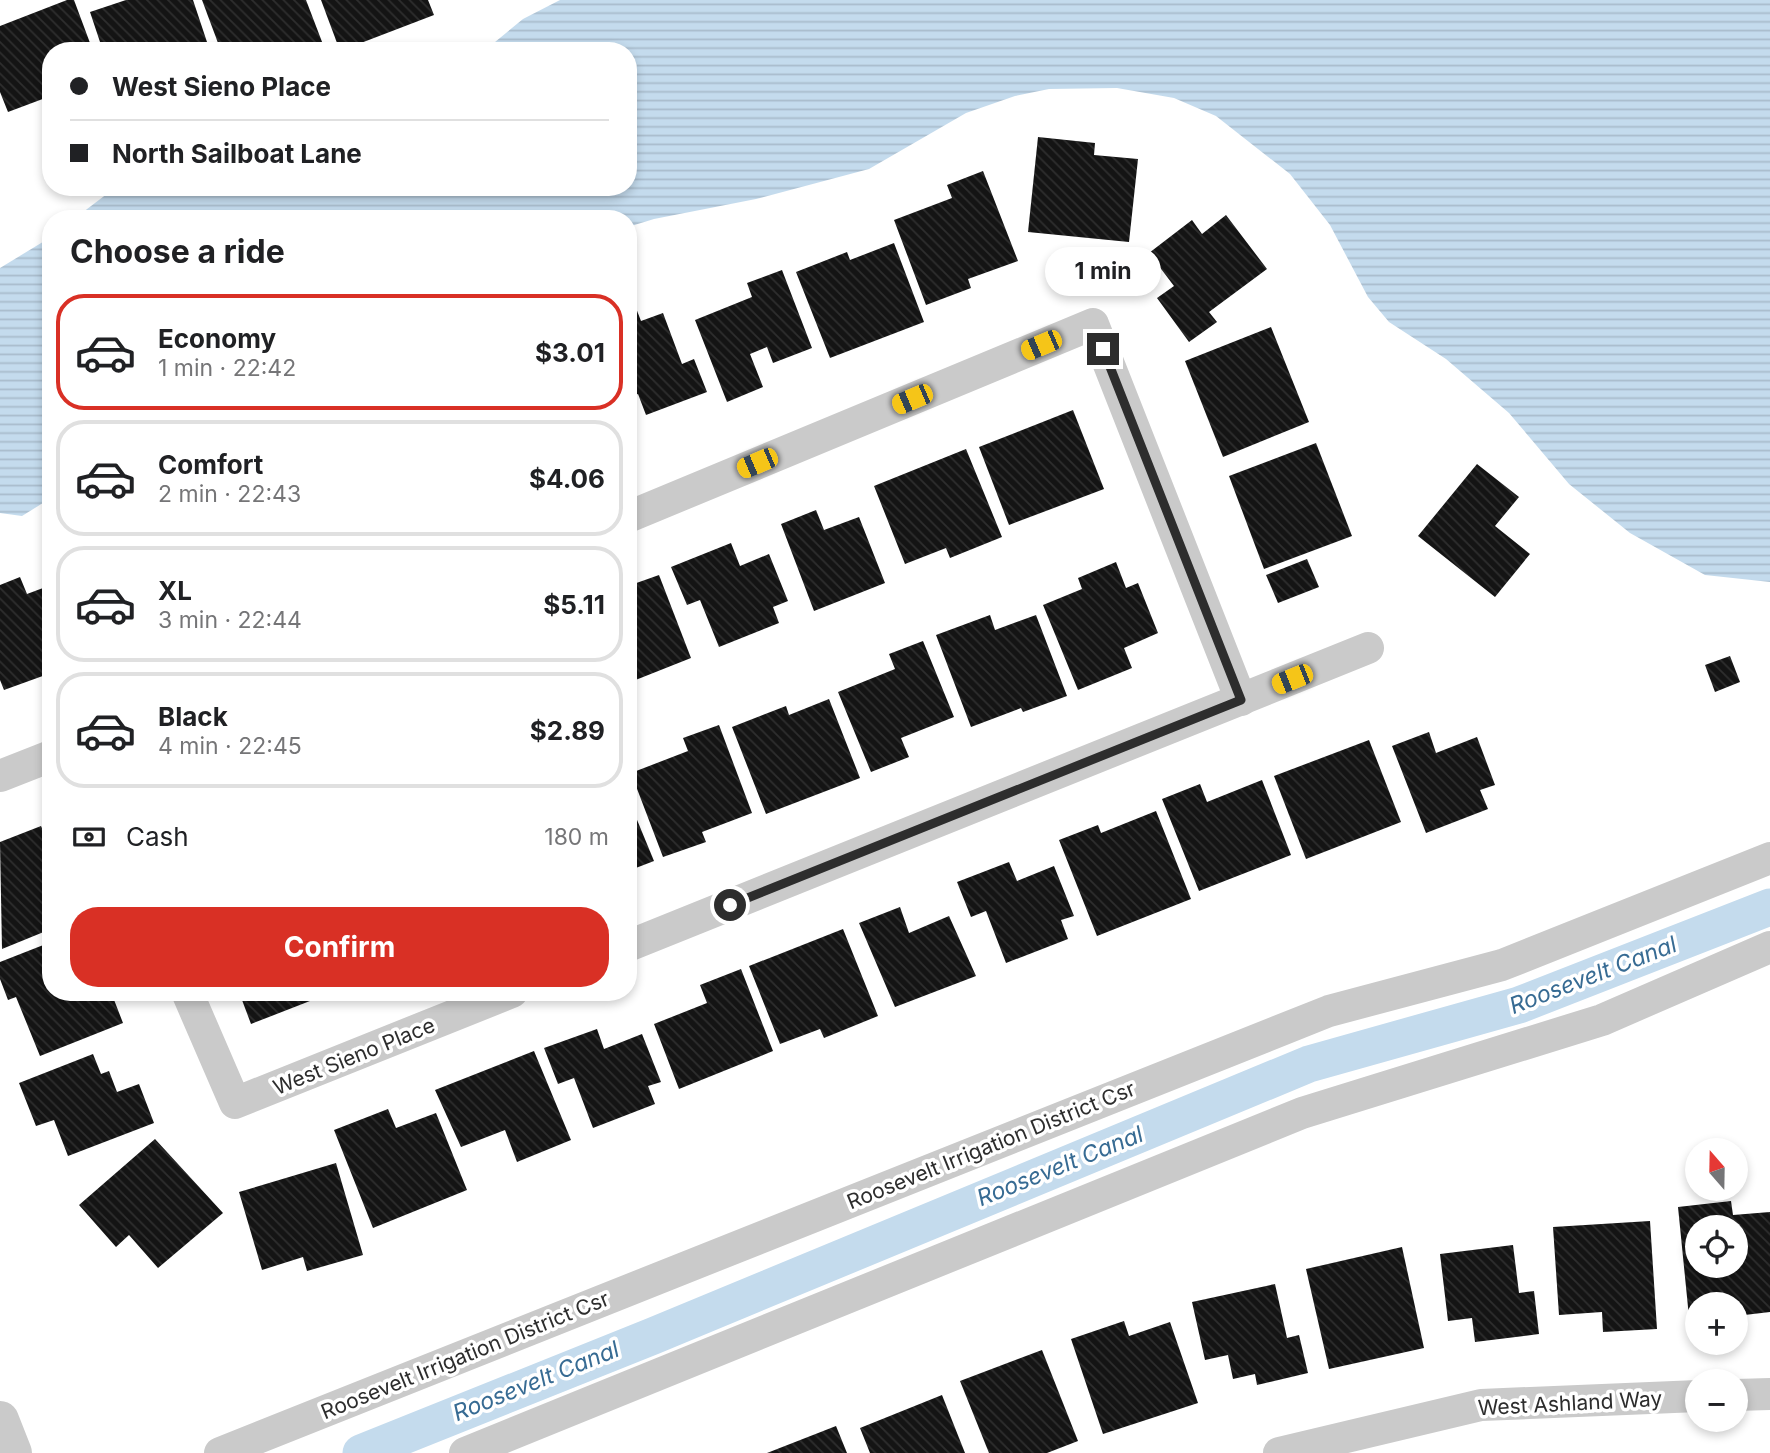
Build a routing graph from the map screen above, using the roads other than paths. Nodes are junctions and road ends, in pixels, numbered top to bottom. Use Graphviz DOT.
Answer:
graph roads {
  1 [pos="637,513"];
  2 [pos="1368,648"];
  3 [pos="1241,700"];
  4 [pos="42,760"];
  5 [pos="0,776"];
  6 [pos="1770,858"];
  7 [pos="637,942"];
  8 [pos="1770,947"];
  9 [pos="191,1001"];
  10 [pos="490,1001"];
  11 [pos="1748,1395"];
  12 [pos="1770,1395"];
  13 [pos="1685,1397"];
  14 [pos="0,1420"];
  15 [pos="1355,1443"];
  16 [pos="13,1453"];
  17 [pos="220,1453"];
  18 [pos="465,1453"];
  19 [pos="1279,1453"];
  1 -- 3 [label="street"];
  2 -- 3 [label="street"];
  3 -- 7 [label="street"];
  4 -- 5 [label="street"];
  6 -- 17 [label="street, Roosevelt Irrigation District Csr"];
  8 -- 18 [label="street"];
  9 -- 10 [label="street, West Sieno Place"];
  11 -- 12 [label="street"];
  13 -- 15 [label="street, West Ashland Way"];
  14 -- 16 [label="street"];
  15 -- 19 [label="street, West Ashland Way"];
}
